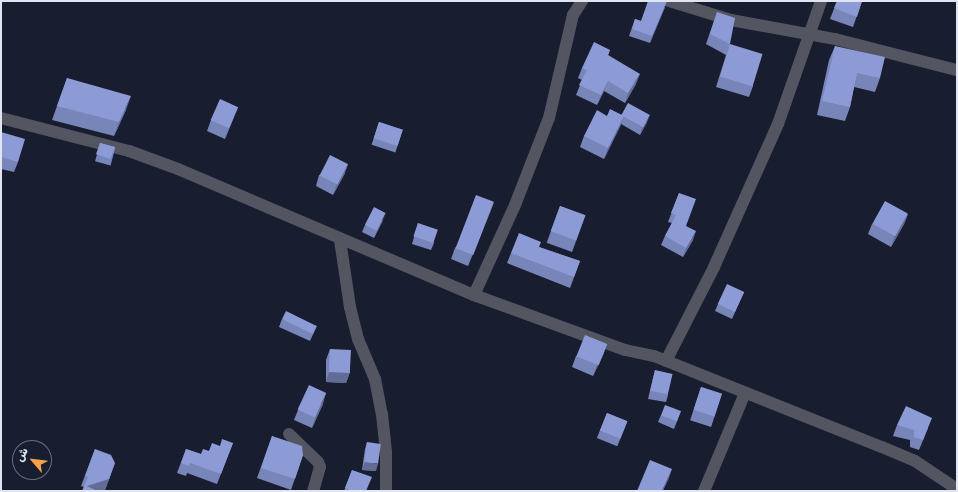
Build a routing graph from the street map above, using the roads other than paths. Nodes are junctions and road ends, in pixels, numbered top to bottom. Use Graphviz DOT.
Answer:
graph roads {
  1 [pos="582,1"];
  2 [pos="669,1"];
  3 [pos="821,1"];
  4 [pos="808,34"];
  5 [pos="957,70"];
  6 [pos="1,118"];
  7 [pos="340,240"];
  8 [pos="474,295"];
  9 [pos="666,361"];
  10 [pos="745,393"];
  11 [pos="288,434"];
  12 [pos="957,489"];
  13 [pos="313,491"];
  14 [pos="386,491"];
  15 [pos="704,491"];
  1 -- 8 [label="street"];
  2 -- 4 [label="street"];
  3 -- 4 [label="street"];
  4 -- 5 [label="street"];
  4 -- 9 [label="street"];
  6 -- 7 [label="street"];
  7 -- 8 [label="street"];
  7 -- 14 [label="street"];
  8 -- 9 [label="street"];
  9 -- 10 [label="street"];
  10 -- 12 [label="street"];
  10 -- 15 [label="street"];
  11 -- 13 [label="street"];
}
